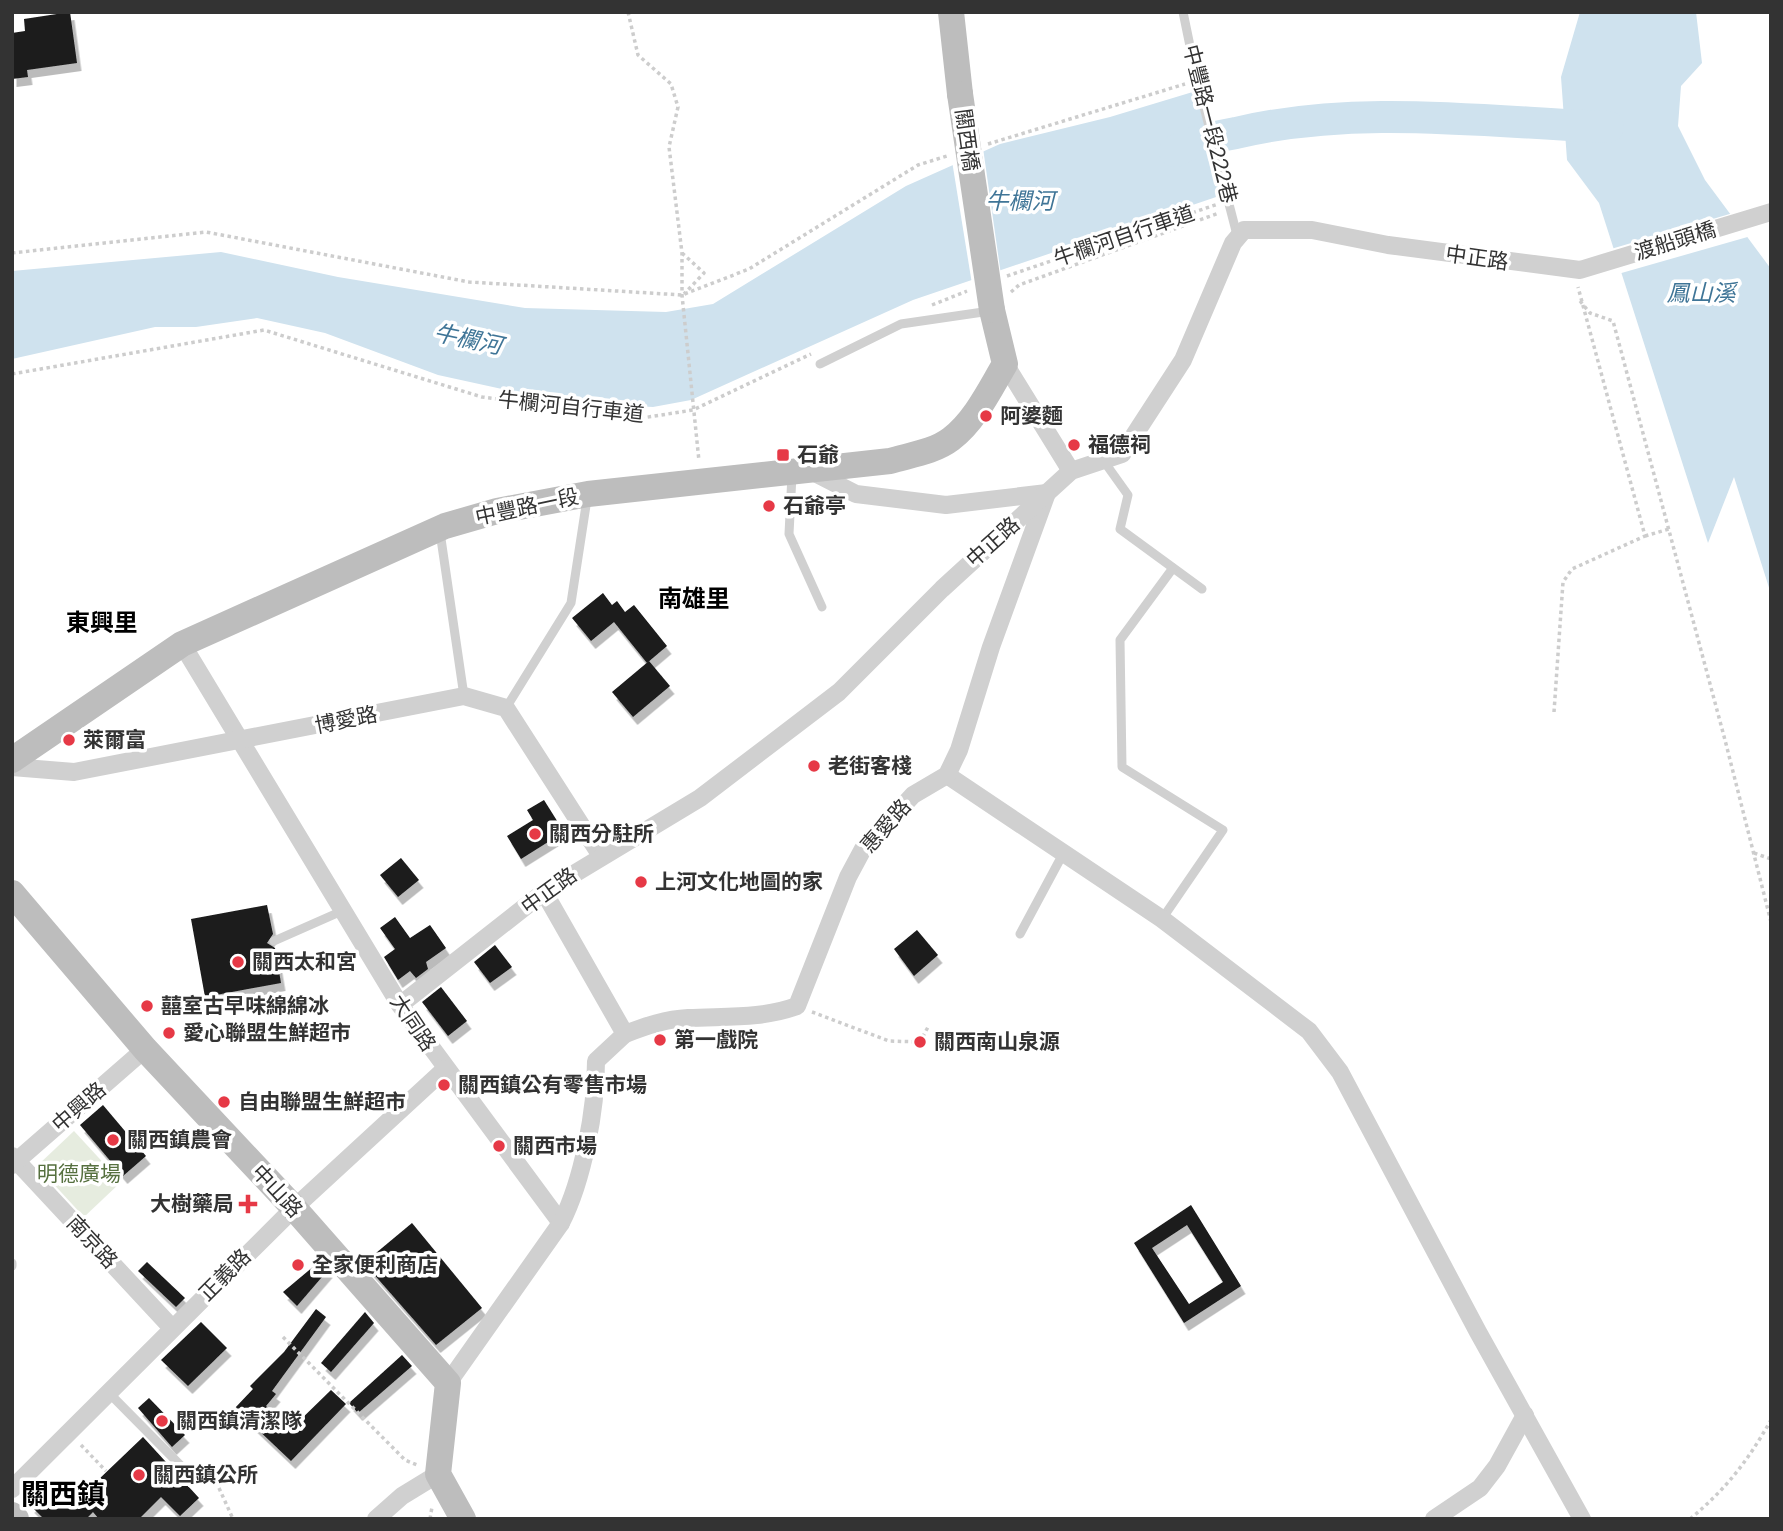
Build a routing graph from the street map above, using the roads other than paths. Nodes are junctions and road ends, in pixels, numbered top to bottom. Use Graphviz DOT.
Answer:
graph roads {
  1 [pos="951,12"];
  2 [pos="1183,12"];
  3 [pos="1771,212"];
  4 [pos="1237,235"];
  5 [pos="1580,270"];
  6 [pos="992,310"];
  7 [pos="820,364"];
  8 [pos="1005,364"];
  9 [pos="1104,460"];
  10 [pos="799,469"];
  11 [pos="1071,471"];
  12 [pos="1047,493"];
  13 [pos="588,494"];
  14 [pos="440,528"];
  15 [pos="1173,568"];
  16 [pos="1202,589"];
  17 [pos="822,607"];
  18 [pos="182,643"];
  19 [pos="464,696"];
  20 [pos="506,708"];
  21 [pos="239,741"];
  22 [pos="12,760"];
  23 [pos="12,767"];
  24 [pos="947,775"];
  25 [pos="1065,851"];
  26 [pos="601,856"];
  27 [pos="544,892"];
  28 [pos="12,893"];
  29 [pos="342,911"];
  30 [pos="1162,919"];
  31 [pos="1020,934"];
  32 [pos="274,941"];
  33 [pos="400,1005"];
  34 [pos="625,1034"];
  35 [pos="145,1049"];
  36 [pos="445,1069"];
  37 [pos="14,1161"];
  38 [pos="293,1208"];
  39 [pos="561,1223"];
  40 [pos="172,1328"];
  41 [pos="448,1383"];
  42 [pos="108,1392"];
  43 [pos="1525,1415"];
  44 [pos="438,1474"];
  45 [pos="191,1476"];
  46 [pos="12,1489"];
  47 [pos="12,1515"];
  48 [pos="16,1519"];
  49 [pos="376,1519"];
  50 [pos="463,1519"];
  51 [pos="1434,1519"];
  52 [pos="1582,1519"];
  1 -- 6 [label="main road, 關西橋, bridge"];
  2 -- 4 [label="lane, 中豐路一段222巷"];
  3 -- 5 [label="street, 渡船頭橋"];
  4 -- 5 [label="street, 中正路"];
  4 -- 9 [label="street, 中正路"];
  6 -- 7 [label="lane"];
  6 -- 8 [label="main road"];
  8 -- 10 [label="main road, 中豐路一段"];
  8 -- 11 [label="street"];
  9 -- 11 [label="street, 中正路"];
  9 -- 15 [label="lane"];
  10 -- 12 [label="street"];
  10 -- 13 [label="main road, 中豐路一段"];
  10 -- 17 [label="lane"];
  11 -- 12 [label="street, 中正路"];
  12 -- 24 [label="street"];
  12 -- 26 [label="street, 中正路"];
  13 -- 14 [label="main road, 中豐路一段"];
  13 -- 20 [label="lane"];
  14 -- 18 [label="main road, 中豐路一段"];
  14 -- 19 [label="lane"];
  15 -- 16 [label="lane"];
  15 -- 30 [label="lane"];
  18 -- 21 [label="street, 大同路"];
  18 -- 22 [label="main road, 中豐路一段"];
  19 -- 20 [label="street, 博愛路"];
  19 -- 21 [label="street, 博愛路"];
  20 -- 26 [label="street"];
  21 -- 23 [label="street, 博愛路"];
  21 -- 29 [label="street, 大同路"];
  24 -- 25 [label="street"];
  24 -- 34 [label="street, 惠愛路"];
  25 -- 30 [label="street"];
  25 -- 31 [label="lane"];
  26 -- 27 [label="street, 中正路"];
  27 -- 33 [label="street, 中正路"];
  27 -- 34 [label="street"];
  28 -- 35 [label="main road, 中山路"];
  29 -- 32 [label="lane"];
  29 -- 33 [label="street, 大同路"];
  30 -- 43 [label="street"];
  33 -- 36 [label="street, 大同路"];
  34 -- 39 [label="street"];
  35 -- 37 [label="street, 中興路"];
  35 -- 38 [label="main road, 中山路"];
  36 -- 38 [label="street, 正義路"];
  36 -- 39 [label="street, 大同路"];
  37 -- 40 [label="street, 南京路"];
  38 -- 40 [label="street, 正義路"];
  38 -- 41 [label="main road, 中山路"];
  39 -- 41 [label="street"];
  40 -- 42 [label="street, 正義路"];
  41 -- 44 [label="main road"];
  42 -- 45 [label="lane"];
  42 -- 46 [label="street, 正義路"];
  43 -- 51 [label="street"];
  43 -- 52 [label="street"];
  44 -- 49 [label="street"];
  44 -- 50 [label="main road"];
  47 -- 48 [label="main road"];
}
